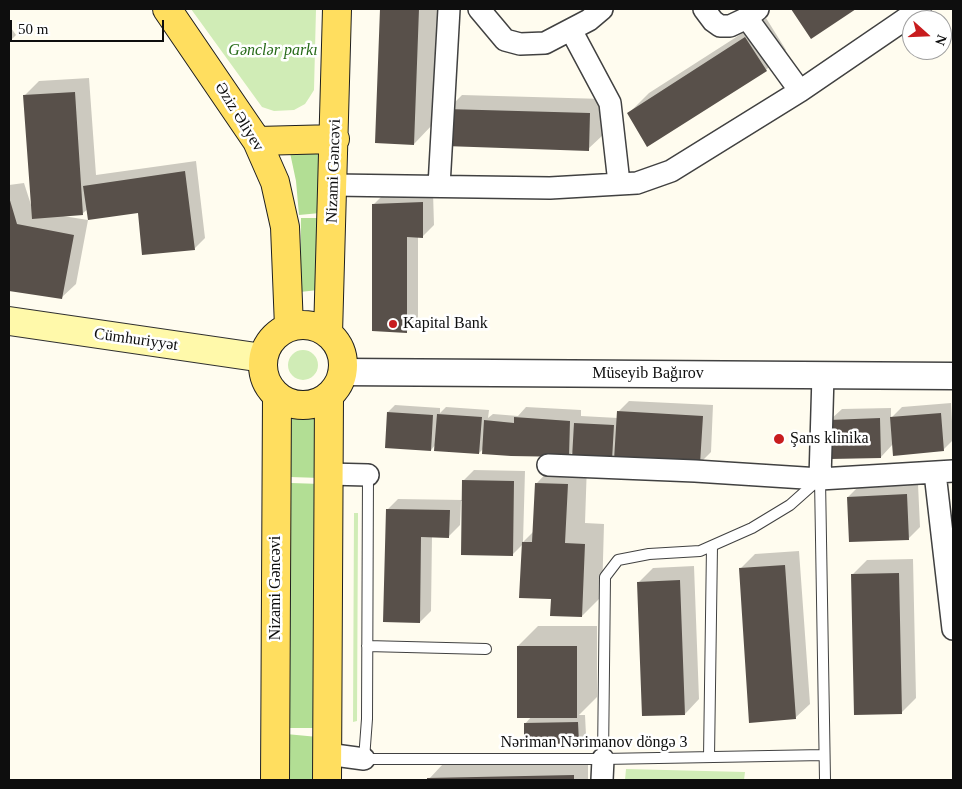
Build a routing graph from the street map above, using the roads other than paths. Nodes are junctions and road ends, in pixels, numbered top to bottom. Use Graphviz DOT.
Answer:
graph roads {
  1 [pos="167,9"];
  2 [pos="337,9"];
  3 [pos="449,9"];
  4 [pos="480,9"];
  5 [pos="602,9"];
  6 [pos="704,9"];
  7 [pos="920,9"];
  8 [pos="752,13"];
  9 [pos="571,30"];
  10 [pos="800,91"];
  11 [pos="335,139"];
  12 [pos="257,141"];
  13 [pos="619,183"];
  14 [pos="333,185"];
  15 [pos="439,186"];
  16 [pos="9,321"];
  17 [pos="289,327"];
  18 [pos="328,334"];
  19 [pos="263,358"];
  20 [pos="342,372"];
  21 [pos="823,375"];
  22 [pos="953,376"];
  23 [pos="277,396"];
  24 [pos="328,396"];
  25 [pos="548,465"];
  26 [pos="944,472"];
  27 [pos="328,474"];
  28 [pos="368,475"];
  29 [pos="820,479"];
  30 [pos="712,546"];
  31 [pos="953,629"];
  32 [pos="367,646"];
  33 [pos="486,649"];
  34 [pos="824,755"];
  35 [pos="709,757"];
  36 [pos="364,759"];
  37 [pos="603,759"];
  38 [pos="327,767"];
  39 [pos="275,780"];
  40 [pos="602,780"];
  41 [pos="825,780"];
  1 -- 12 [label="main road, Əziz Əliyev"];
  2 -- 11 [label="main road, Nizami Gəncəvi"];
  3 -- 15 [label="street"];
  4 -- 9 [label="street"];
  5 -- 9 [label="street"];
  6 -- 8 [label="street"];
  7 -- 10 [label="street"];
  8 -- 10 [label="street"];
  9 -- 13 [label="street"];
  10 -- 13 [label="street"];
  11 -- 12 [label="main road"];
  11 -- 14 [label="main road, Nizami Gəncəvi"];
  12 -- 17 [label="main road, Əziz Əliyev"];
  13 -- 15 [label="street"];
  14 -- 15 [label="street"];
  14 -- 18 [label="main road, Nizami Gəncəvi"];
  16 -- 19 [label="main road, Cümhuriyyət"];
  17 -- 18 [label="main road"];
  17 -- 19 [label="main road"];
  18 -- 20 [label="main road"];
  19 -- 23 [label="main road"];
  20 -- 21 [label="street, Müseyib Bağırov"];
  20 -- 24 [label="main road"];
  21 -- 22 [label="street, Müseyib Bağırov"];
  21 -- 29 [label="street"];
  23 -- 24 [label="main road"];
  23 -- 39 [label="main road, Nizami Gəncəvi"];
  24 -- 27 [label="main road"];
  25 -- 29 [label="street"];
  26 -- 29 [label="street"];
  26 -- 31 [label="street"];
  27 -- 28 [label="street"];
  27 -- 38 [label="main road"];
  28 -- 32 [label="lane"];
  29 -- 30 [label="lane"];
  29 -- 34 [label="lane"];
  30 -- 35 [label="lane"];
  30 -- 37 [label="lane"];
  32 -- 33 [label="lane"];
  32 -- 36 [label="lane"];
  34 -- 35 [label="lane, Nəriman Nərimanov döngə 3"];
  34 -- 41 [label="lane"];
  35 -- 37 [label="lane, Nəriman Nərimanov döngə 3"];
  36 -- 37 [label="lane, Nəriman Nərimanov döngə 3"];
  36 -- 38 [label="street"];
  37 -- 40 [label="street"];
}
